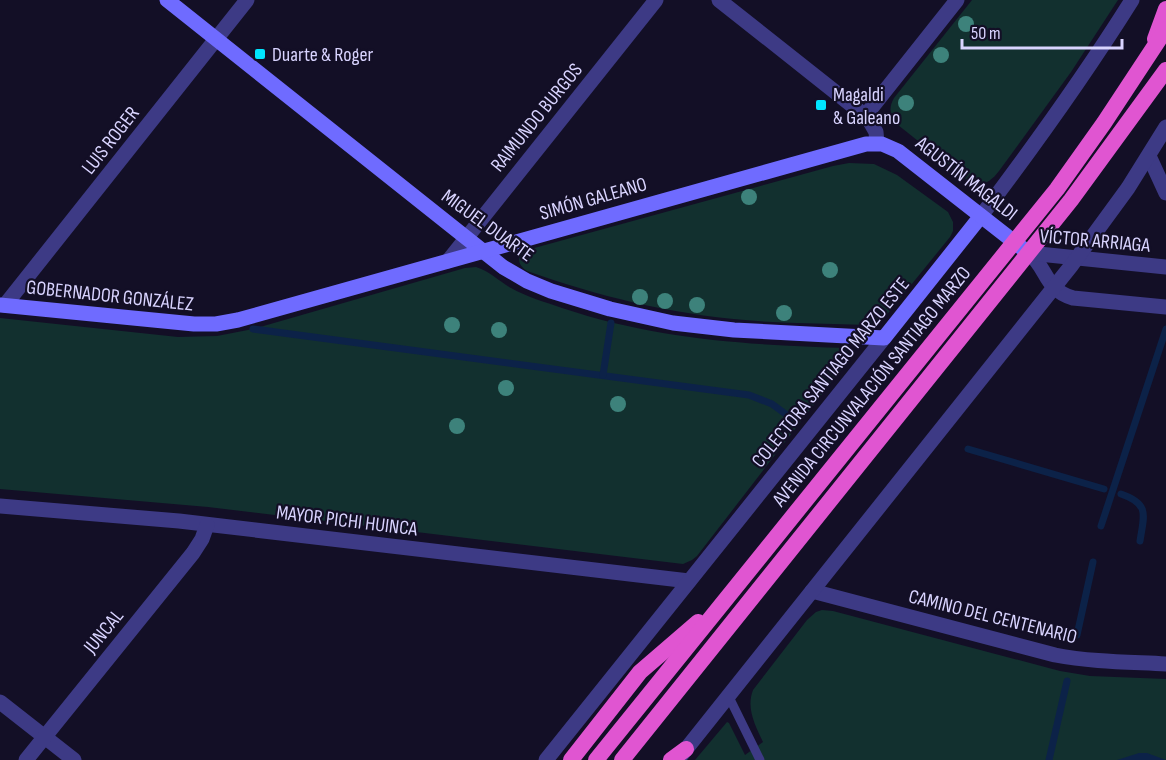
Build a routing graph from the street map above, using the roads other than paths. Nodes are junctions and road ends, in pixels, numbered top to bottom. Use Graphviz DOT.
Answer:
graph roads {
  1 [pos="166,0"];
  2 [pos="247,0"];
  3 [pos="656,0"];
  4 [pos="719,0"];
  5 [pos="957,0"];
  6 [pos="1132,0"];
  7 [pos="1166,9"];
  8 [pos="1166,29"];
  9 [pos="216,39"];
  10 [pos="1149,56"];
  11 [pos="1166,70"];
  12 [pos="865,116"];
  13 [pos="1166,127"];
  14 [pos="877,143"];
  15 [pos="1149,156"];
  16 [pos="1166,193"];
  17 [pos="981,216"];
  18 [pos="466,238"];
  19 [pos="1014,242"];
  20 [pos="483,251"];
  21 [pos="1029,253"];
  22 [pos="1077,258"];
  23 [pos="448,261"];
  24 [pos="1166,267"];
  25 [pos="1054,288"];
  26 [pos="2,305"];
  27 [pos="1166,307"];
  28 [pos="216,324"];
  29 [pos="884,338"];
  30 [pos="0,506"];
  31 [pos="207,525"];
  32 [pos="689,581"];
  33 [pos="812,591"];
  34 [pos="729,596"];
  35 [pos="1166,664"];
  36 [pos="729,695"];
  37 [pos="0,702"];
  38 [pos="45,737"];
  39 [pos="681,754"];
  40 [pos="26,760"];
  41 [pos="74,760"];
  42 [pos="546,760"];
  43 [pos="572,760"];
  44 [pos="596,760"];
  45 [pos="622,760"];
  46 [pos="671,760"];
  47 [pos="760,760"];
  1 -- 9 [label="main road, MIGUEL DUARTE"];
  2 -- 9 [label="street, LUIS ROGER"];
  3 -- 18 [label="street, RAIMUNDO BURGOS"];
  4 -- 12 [label="street"];
  5 -- 12 [label="street"];
  6 -- 17 [label="street, COLECTORA SANTIAGO MARZO ESTE"];
  7 -- 10 [label="highway"];
  8 -- 10 [label="highway, AVENIDA CIRCUNVALACIÓN SANTIAGO MARZO"];
  9 -- 18 [label="main road, MIGUEL DUARTE"];
  9 -- 26 [label="street, LUIS ROGER"];
  10 -- 19 [label="highway, AVENIDA CIRCUNVALACIÓN SANTIAGO MARZO"];
  11 -- 21 [label="highway, AVENIDA CIRCUNVALACIÓN SANTIAGO MARZO"];
  12 -- 14 [label="street"];
  13 -- 15 [label="street"];
  14 -- 17 [label="main road, AGUSTÍN MAGALDI"];
  14 -- 20 [label="main road, SIMÓN GALEANO"];
  15 -- 16 [label="street"];
  15 -- 22 [label="street"];
  17 -- 19 [label="main road, AGUSTÍN MAGALDI"];
  17 -- 29 [label="main road, COLECTORA SANTIAGO MARZO ESTE"];
  18 -- 20 [label="main road, MIGUEL DUARTE"];
  18 -- 23 [label="street, RAIMUNDO BURGOS"];
  19 -- 21 [label="main road, AGUSTÍN MAGALDI"];
  19 -- 34 [label="highway, AVENIDA CIRCUNVALACIÓN SANTIAGO MARZO"];
  20 -- 23 [label="main road, SIMÓN GALEANO"];
  20 -- 29 [label="main road, MIGUEL DUARTE"];
  21 -- 22 [label="street, VÍCTOR ARRIAGA"];
  21 -- 25 [label="street, VÍCTOR ARRIAGA"];
  21 -- 45 [label="highway, AVENIDA CIRCUNVALACIÓN SANTIAGO MARZO"];
  22 -- 24 [label="street, VÍCTOR ARRIAGA"];
  22 -- 25 [label="street"];
  23 -- 28 [label="main road, SIMÓN GALEANO"];
  25 -- 27 [label="street"];
  25 -- 33 [label="street"];
  26 -- 28 [label="main road, GOBERNADOR GONZÁLEZ"];
  29 -- 32 [label="street, COLECTORA SANTIAGO MARZO ESTE"];
  30 -- 31 [label="street, MAYOR PICHI HUINCA"];
  31 -- 32 [label="street, MAYOR PICHI HUINCA"];
  31 -- 38 [label="street, JUNCAL"];
  32 -- 42 [label="street, COLECTORA SANTIAGO MARZO ESTE"];
  33 -- 35 [label="street, CAMINO DEL CENTENARIO"];
  33 -- 36 [label="street"];
  34 -- 43 [label="highway"];
  34 -- 44 [label="highway, AVENIDA CIRCUNVALACIÓN SANTIAGO MARZO"];
  36 -- 39 [label="street"];
  36 -- 47 [label="lane"];
  37 -- 38 [label="street"];
  38 -- 40 [label="street, JUNCAL"];
  38 -- 41 [label="street"];
  39 -- 46 [label="highway"];
}
